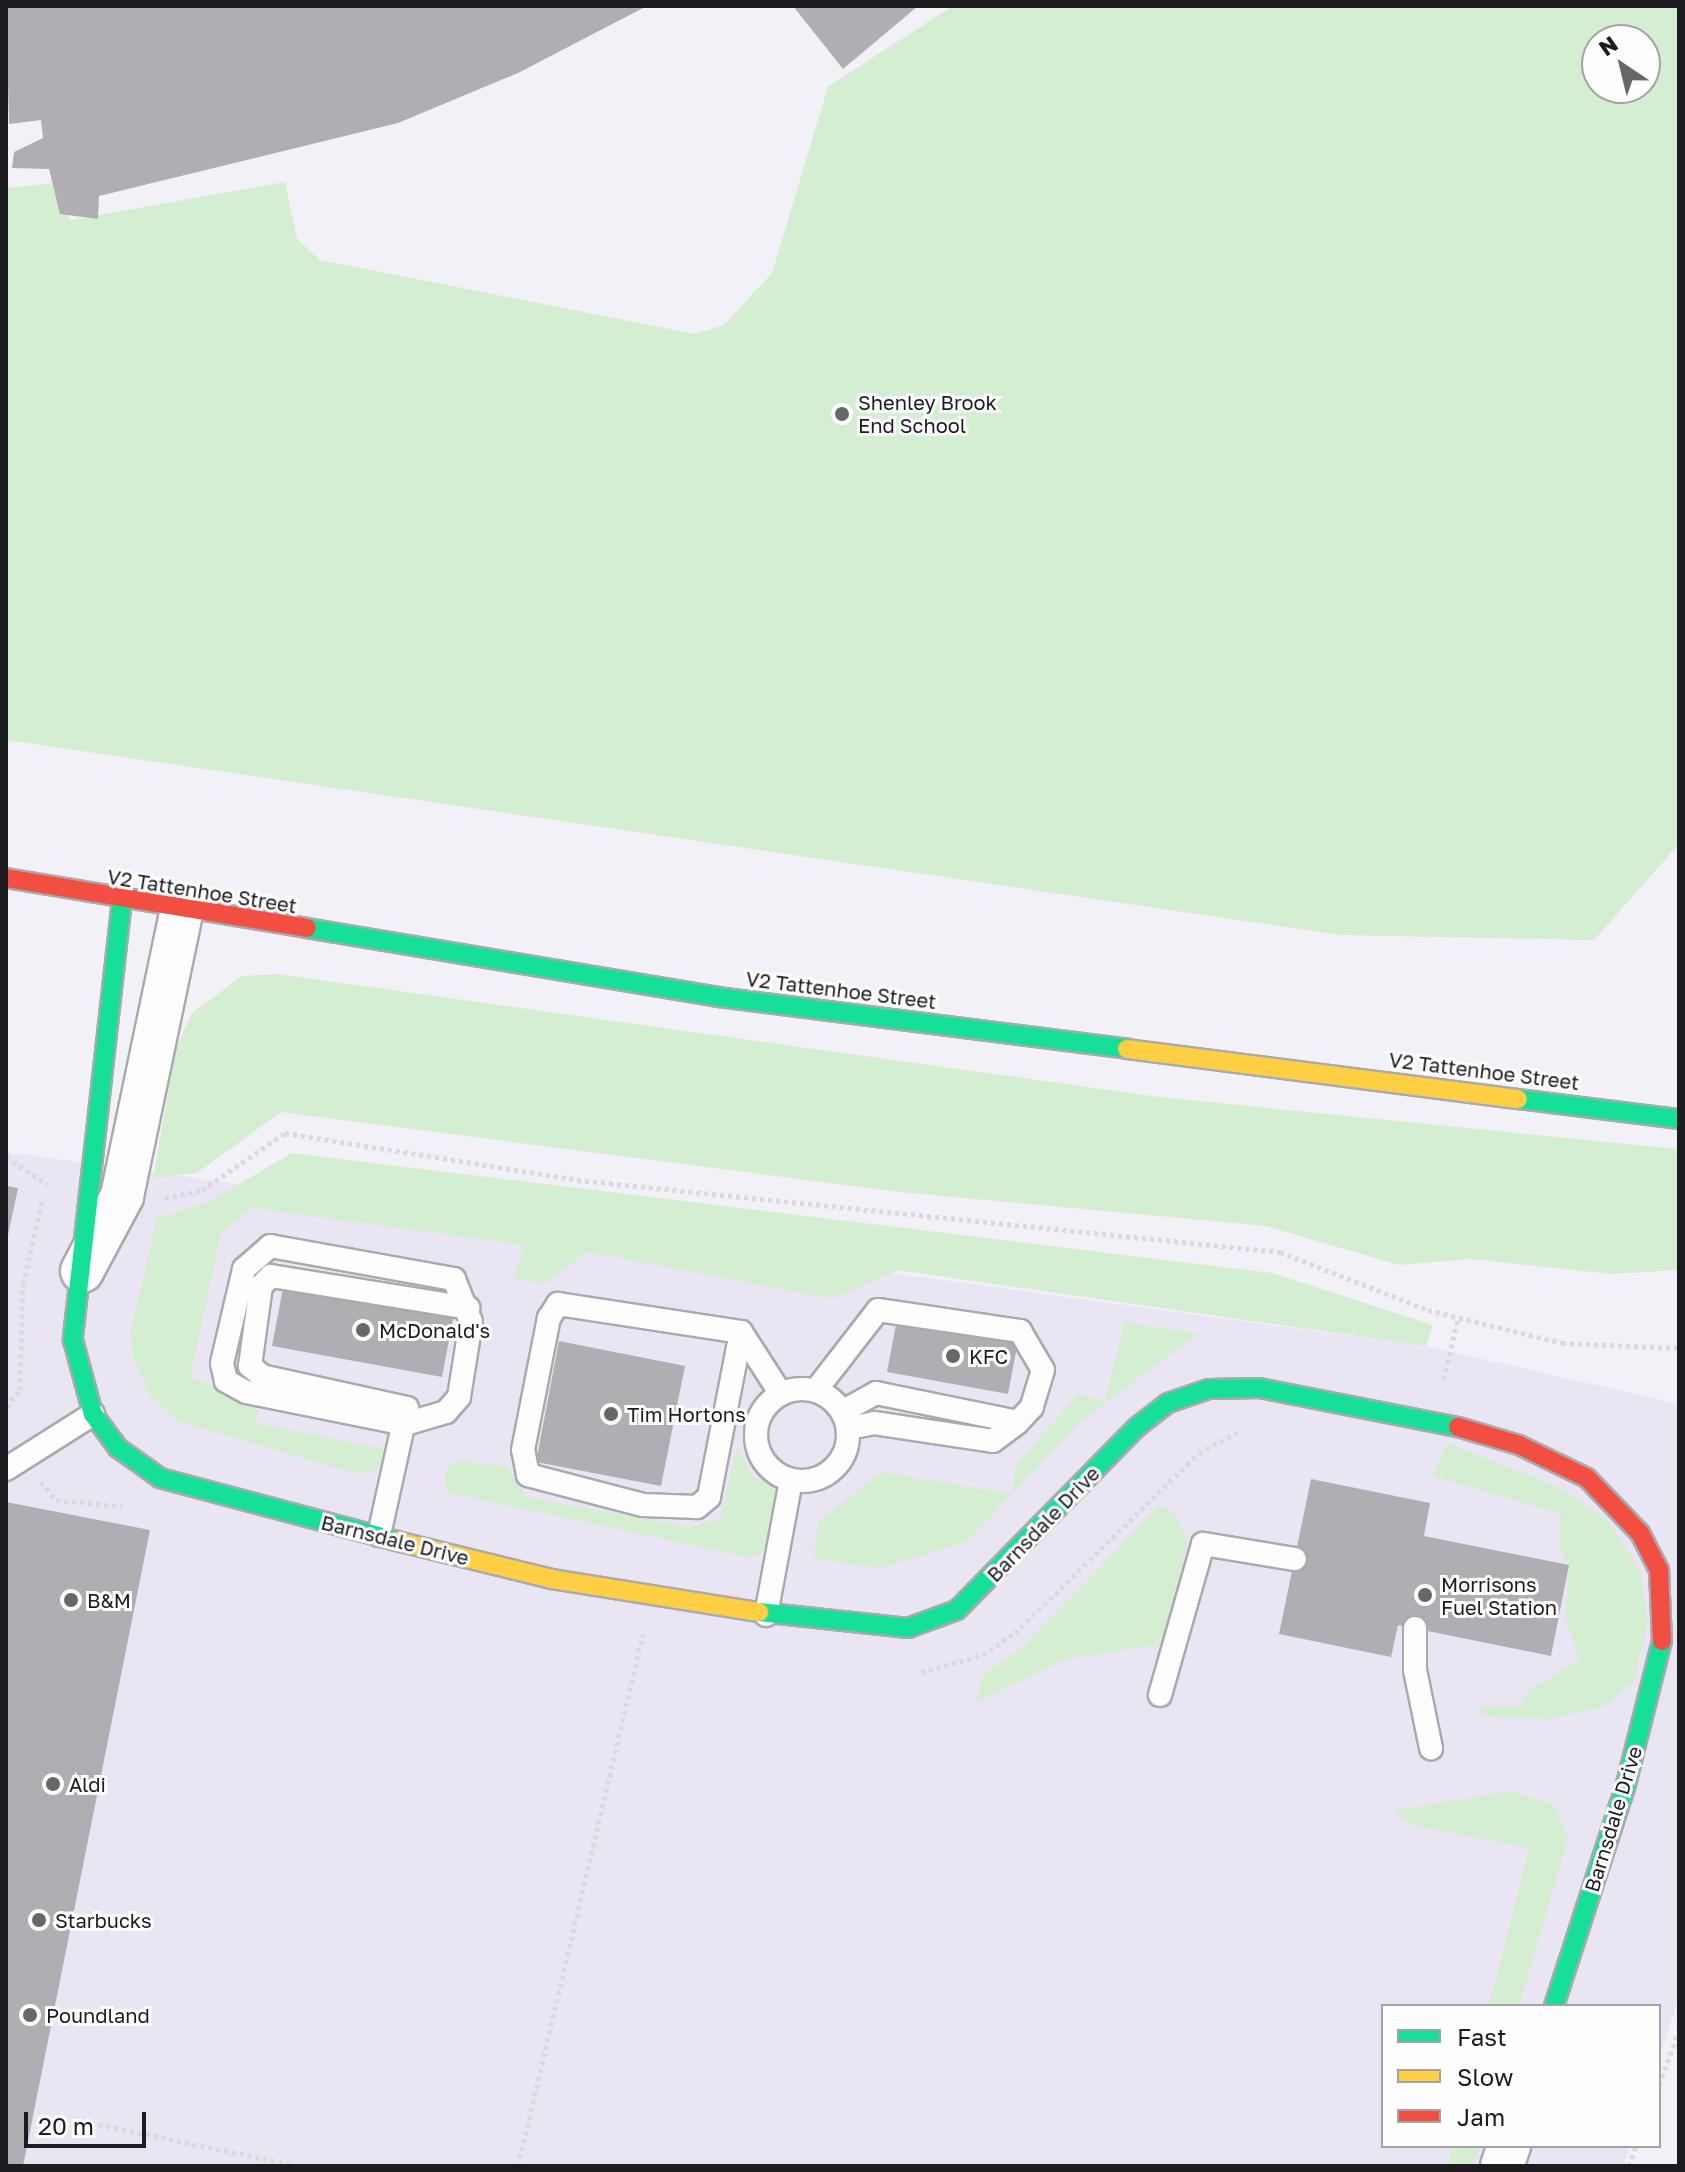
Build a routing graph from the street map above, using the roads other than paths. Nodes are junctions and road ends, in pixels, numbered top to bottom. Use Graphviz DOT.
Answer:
graph roads {
  1 [pos="6,878"];
  2 [pos="122,900"];
  3 [pos="182,910"];
  4 [pos="1678,1117"];
  5 [pos="82,1271"];
  6 [pos="741,1332"];
  7 [pos="816,1390"];
  8 [pos="781,1394"];
  9 [pos="93,1414"];
  10 [pos="846,1420"];
  11 [pos="405,1424"];
  12 [pos="15,1464"];
  13 [pos="791,1480"];
  14 [pos="379,1535"];
  15 [pos="1295,1559"];
  16 [pos="766,1615"];
  17 [pos="1415,1628"];
  18 [pos="1160,1695"];
  19 [pos="1431,1748"];
  20 [pos="1555,2004"];
  1 -- 2 [label="street, V2 Tattenhoe Street"];
  2 -- 3 [label="street, V2 Tattenhoe Street"];
  2 -- 5 [label="street, Barnsdale Drive"];
  3 -- 4 [label="street, V2 Tattenhoe Street"];
  3 -- 5 [label="street, Barnsdale Drive"];
  5 -- 9 [label="street, Barnsdale Drive"];
  6 -- 6 [label="lane"];
  6 -- 8 [label="lane"];
  7 -- 8 [label="lane"];
  7 -- 10 [label="lane"];
  7 -- 10 [label="lane"];
  8 -- 13 [label="lane"];
  9 -- 12 [label="lane"];
  9 -- 14 [label="street, Barnsdale Drive"];
  10 -- 13 [label="lane"];
  11 -- 11 [label="lane"];
  11 -- 14 [label="lane"];
  13 -- 16 [label="lane"];
  14 -- 16 [label="street, Barnsdale Drive"];
  15 -- 18 [label="lane"];
  16 -- 20 [label="street, Barnsdale Drive"];
  17 -- 19 [label="lane"];
}
